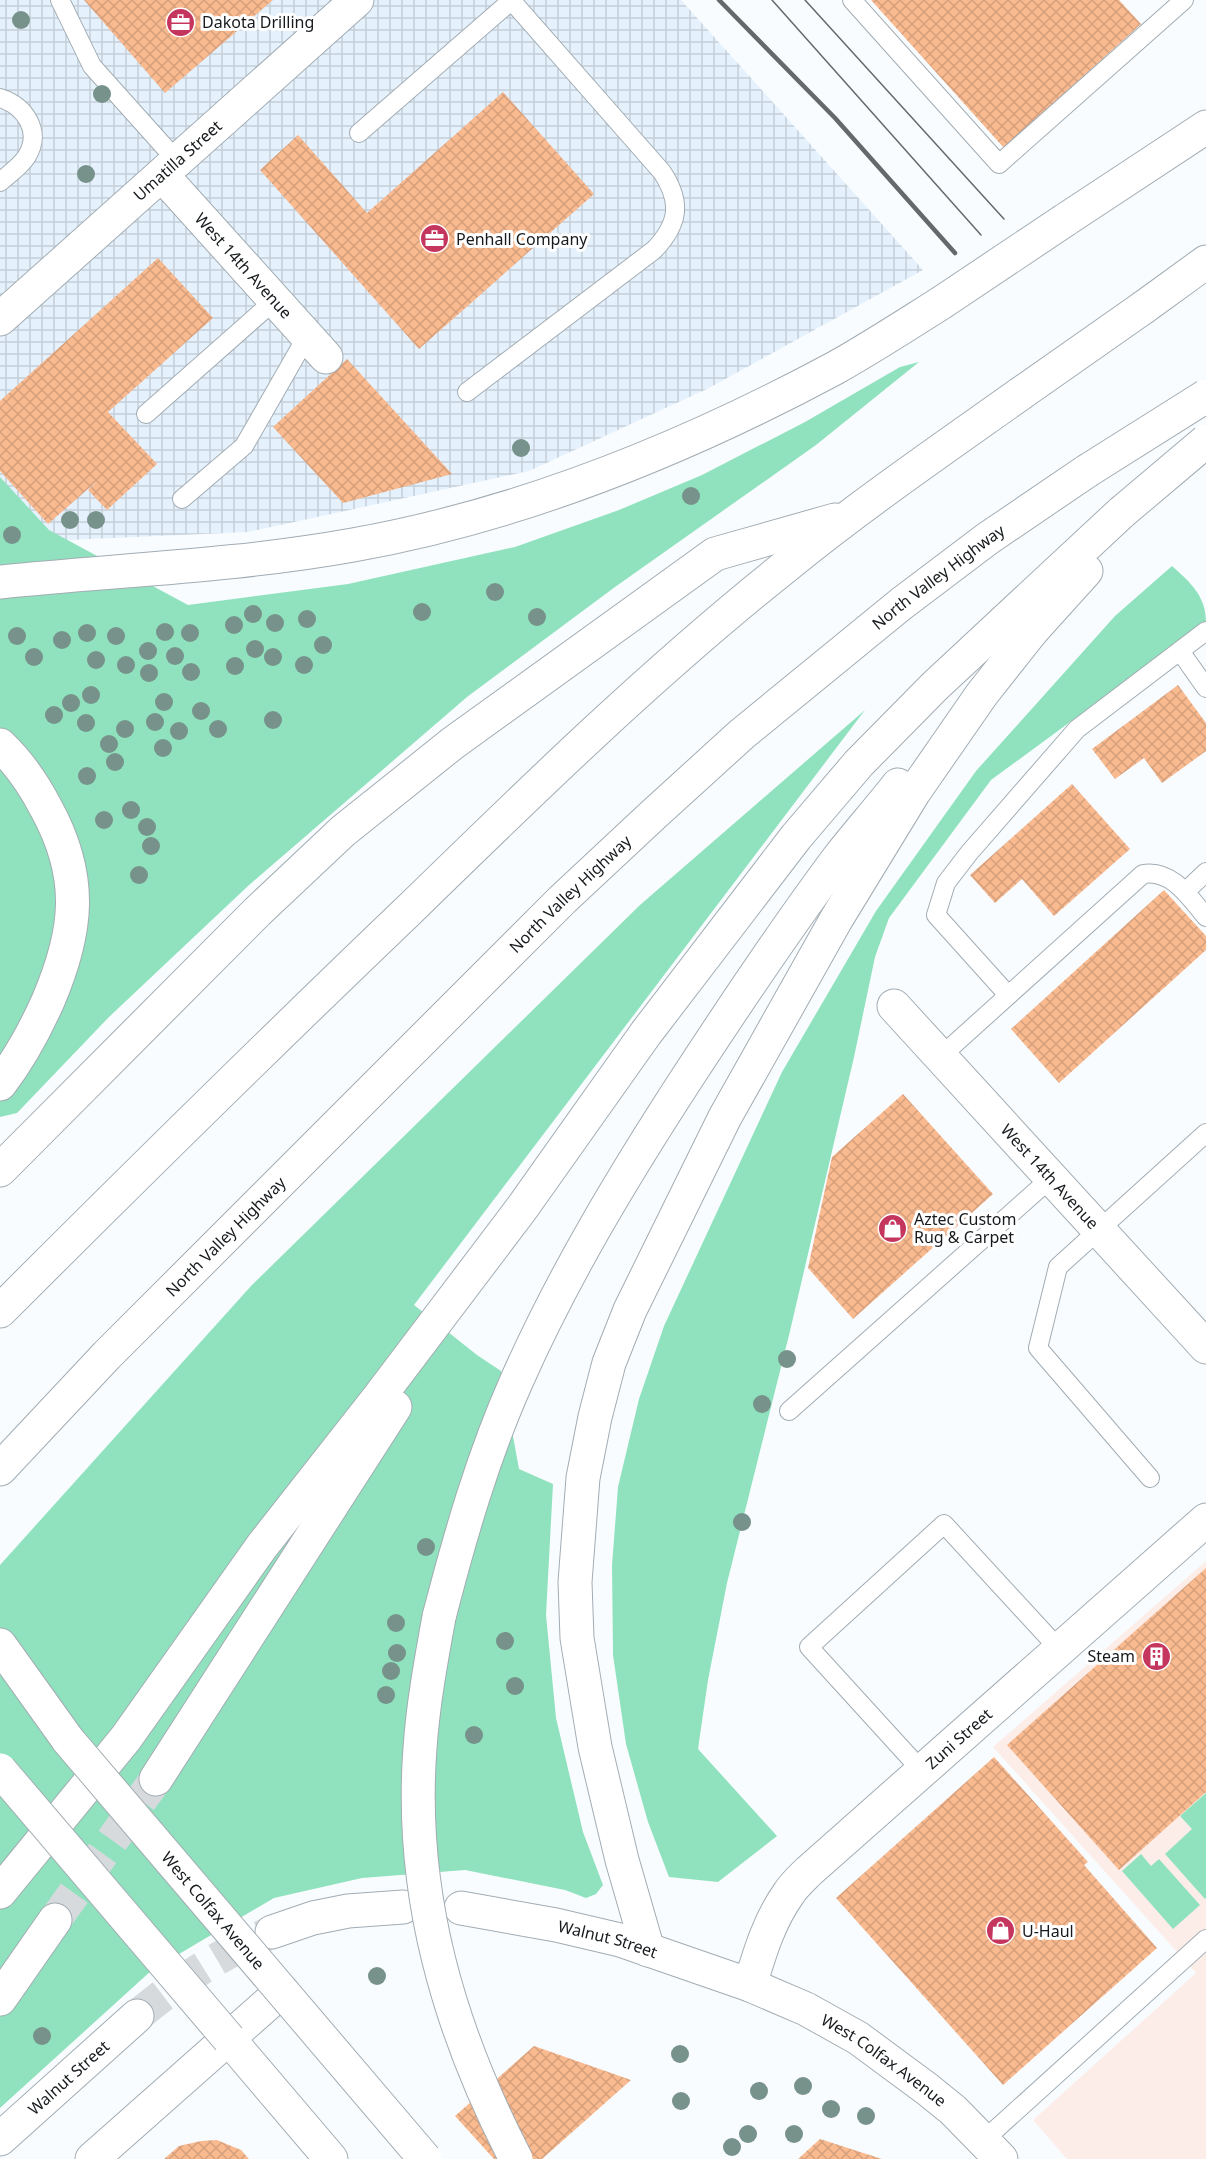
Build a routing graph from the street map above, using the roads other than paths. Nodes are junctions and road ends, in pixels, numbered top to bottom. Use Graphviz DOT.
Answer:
graph roads {
  1 [pos="60,0"];
  2 [pos="357,0"];
  3 [pos="511,0"];
  4 [pos="852,0"];
  5 [pos="1184,0"];
  6 [pos="0,98"];
  7 [pos="1206,127"];
  8 [pos="359,133"];
  9 [pos="169,168"];
  10 [pos="0,182"];
  11 [pos="1206,262"];
  12 [pos="275,300"];
  13 [pos="0,319"];
  14 [pos="317,346"];
  15 [pos="467,392"];
  16 [pos="1206,396"];
  17 [pos="146,414"];
  18 [pos="1206,441"];
  19 [pos="1206,447"];
  20 [pos="182,500"];
  21 [pos="851,516"];
  22 [pos="1127,517"];
  23 [pos="0,582"];
  24 [pos="1035,627"];
  25 [pos="1206,632"];
  26 [pos="1180,651"];
  27 [pos="1206,688"];
  28 [pos="0,746"];
  29 [pos="1206,872"];
  30 [pos="1185,892"];
  31 [pos="1206,917"];
  32 [pos="1008,995"];
  33 [pos="894,1006"];
  34 [pos="940,1057"];
  35 [pos="0,1084"];
  36 [pos="1206,1133"];
  37 [pos="0,1170"];
  38 [pos="1052,1178"];
  39 [pos="522,1208"];
  40 [pos="1099,1230"];
  41 [pos="0,1311"];
  42 [pos="1206,1347"];
  43 [pos="789,1410"];
  44 [pos="0,1469"];
  45 [pos="1150,1478"];
  46 [pos="1206,1520"];
  47 [pos="0,1645"];
  48 [pos="1059,1649"];
  49 [pos="0,1660"];
  50 [pos="68,1740"];
  51 [pos="0,1770"];
  52 [pos="922,1771"];
  53 [pos="156,1779"];
  54 [pos="0,1892"];
  55 [pos="403,1907"];
  56 [pos="461,1908"];
  57 [pos="56,1920"];
  58 [pos="272,1932"];
  59 [pos="1206,1939"];
  60 [pos="648,1950"];
  61 [pos="750,1985"];
  62 [pos="282,1991"];
  63 [pos="0,1999"];
  64 [pos="136,2016"];
  65 [pos="229,2039"];
  66 [pos="0,2139"];
  67 [pos="992,2150"];
  68 [pos="92,2159"];
  69 [pos="331,2159"];
  70 [pos="425,2159"];
  71 [pos="516,2159"];
  1 -- 9 [label="lane"];
  2 -- 9 [label="main road, Umatilla Street"];
  3 -- 8 [label="lane"];
  3 -- 15 [label="lane"];
  4 -- 5 [label="lane"];
  6 -- 10 [label="lane"];
  7 -- 23 [label="main road, bridge"];
  9 -- 12 [label="main road, West 14th Avenue"];
  9 -- 13 [label="main road, Umatilla Street"];
  11 -- 21 [label="main road, bridge"];
  12 -- 14 [label="main road, West 14th Avenue"];
  12 -- 17 [label="lane"];
  14 -- 20 [label="lane"];
  16 -- 44 [label="main road, North Valley Highway, bridge"];
  18 -- 22 [label="main road, bridge"];
  19 -- 22 [label="main road"];
  21 -- 37 [label="main road"];
  21 -- 41 [label="main road"];
  22 -- 24 [label="main road"];
  22 -- 39 [label="main road"];
  24 -- 60 [label="main road"];
  24 -- 71 [label="main road, bridge"];
  25 -- 26 [label="lane"];
  26 -- 27 [label="lane"];
  26 -- 32 [label="lane"];
  28 -- 35 [label="main road"];
  29 -- 30 [label="lane"];
  30 -- 31 [label="lane"];
  30 -- 32 [label="lane"];
  32 -- 34 [label="lane"];
  33 -- 34 [label="main road, West 14th Avenue"];
  34 -- 38 [label="main road, West 14th Avenue"];
  36 -- 40 [label="lane"];
  38 -- 40 [label="main road, West 14th Avenue"];
  38 -- 43 [label="lane"];
  39 -- 53 [label="main road"];
  39 -- 54 [label="main road"];
  40 -- 42 [label="main road, West 14th Avenue"];
  40 -- 45 [label="lane"];
  46 -- 48 [label="main road, Zuni Street"];
  47 -- 50 [label="main road"];
  48 -- 52 [label="main road, Zuni Street"];
  48 -- 52 [label="lane"];
  49 -- 50 [label="main road, West Colfax Avenue"];
  50 -- 62 [label="main road, West Colfax Avenue, bridge"];
  51 -- 65 [label="main road, bridge"];
  52 -- 61 [label="main road, Zuni Street"];
  55 -- 58 [label="main road"];
  56 -- 60 [label="main road, Walnut Street"];
  57 -- 63 [label="main road"];
  59 -- 67 [label="lane"];
  60 -- 61 [label="main road, Walnut Street"];
  61 -- 67 [label="main road, West Colfax Avenue"];
  62 -- 65 [label="main road"];
  62 -- 70 [label="main road, West Colfax Avenue, bridge"];
  64 -- 66 [label="main road, Walnut Street"];
  65 -- 68 [label="main road"];
  65 -- 69 [label="main road"];
}
